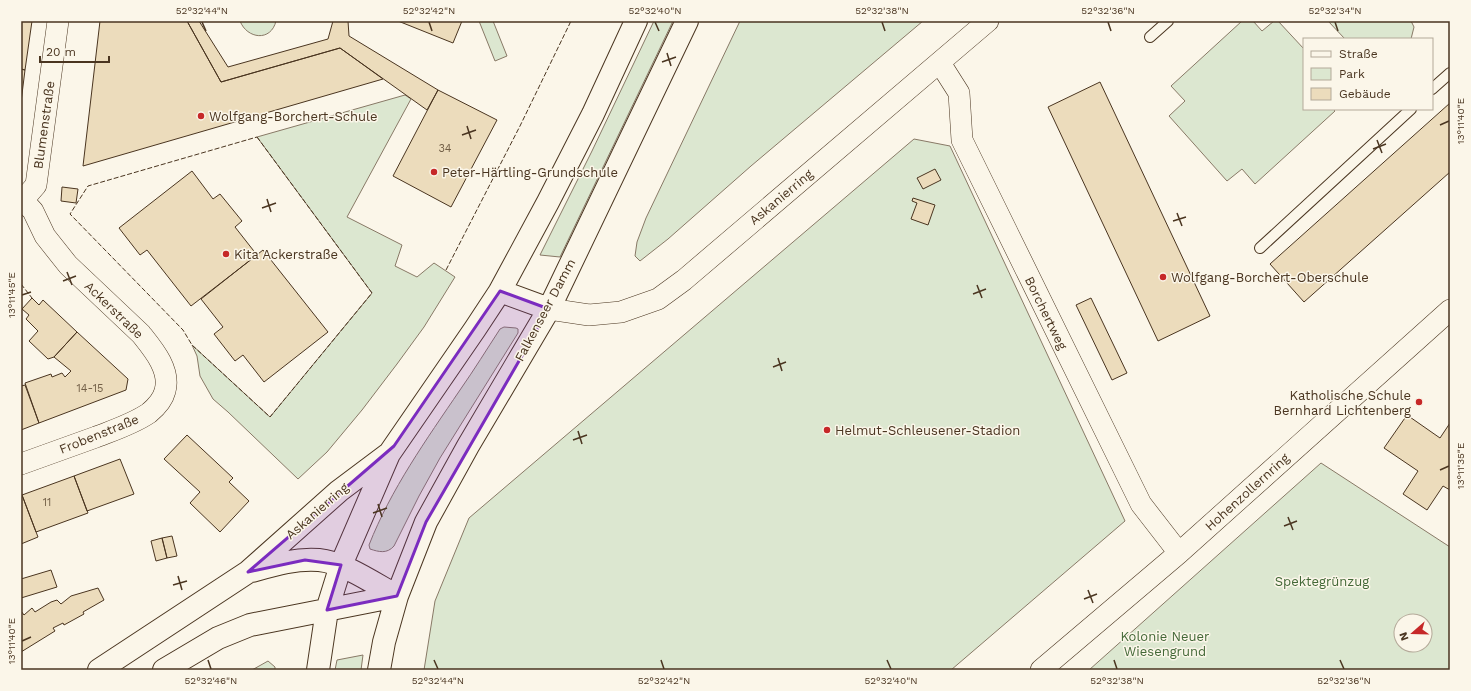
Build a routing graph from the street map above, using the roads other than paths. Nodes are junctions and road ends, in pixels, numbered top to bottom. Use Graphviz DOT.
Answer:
graph roads {
  1 [pos="58,21"];
  2 [pos="636,21"];
  3 [pos="687,21"];
  4 [pos="988,21"];
  5 [pos="1168,21"];
  6 [pos="1150,37"];
  7 [pos="940,63"];
  8 [pos="1450,73"];
  9 [pos="1433,88"];
  10 [pos="1410,110"];
  11 [pos="22,199"];
  12 [pos="1260,248"];
  13 [pos="500,291"];
  14 [pos="549,309"];
  15 [pos="1450,310"];
  16 [pos="166,390"];
  17 [pos="389,454"];
  18 [pos="21,464"];
  19 [pos="1179,553"];
  20 [pos="341,565"];
  21 [pos="248,572"];
  22 [pos="397,596"];
  23 [pos="327,610"];
  24 [pos="99,670"];
  25 [pos="164,670"];
  26 [pos="318,670"];
  27 [pos="379,670"];
  28 [pos="1041,670"];
  1 -- 11 [label="street, Blumenstraße"];
  2 -- 13 [label="main road"];
  3 -- 14 [label="main road, Falkenseer Damm"];
  4 -- 7 [label="street, Askanierring"];
  5 -- 6 [label="lane"];
  7 -- 14 [label="street, Askanierring"];
  7 -- 19 [label="street, Borchertweg"];
  8 -- 9 [label="lane"];
  10 -- 12 [label="lane"];
  11 -- 16 [label="street, Ackerstraße"];
  13 -- 14 [label="main road"];
  13 -- 17 [label="main road"];
  14 -- 22 [label="main road, Falkenseer Damm"];
  15 -- 19 [label="street, Hohenzollernring"];
  16 -- 18 [label="street, Frobenstraße"];
  17 -- 20 [label="main road"];
  17 -- 21 [label="main road, Askanierring"];
  19 -- 28 [label="street, Hohenzollernring"];
  20 -- 21 [label="main road, Askanierring"];
  20 -- 22 [label="main road, Askanierring"];
  20 -- 23 [label="main road"];
  21 -- 24 [label="main road, Askanierring"];
  22 -- 23 [label="main road"];
  22 -- 27 [label="main road, Falkenseer Damm"];
  23 -- 25 [label="main road"];
  23 -- 26 [label="main road"];
}
